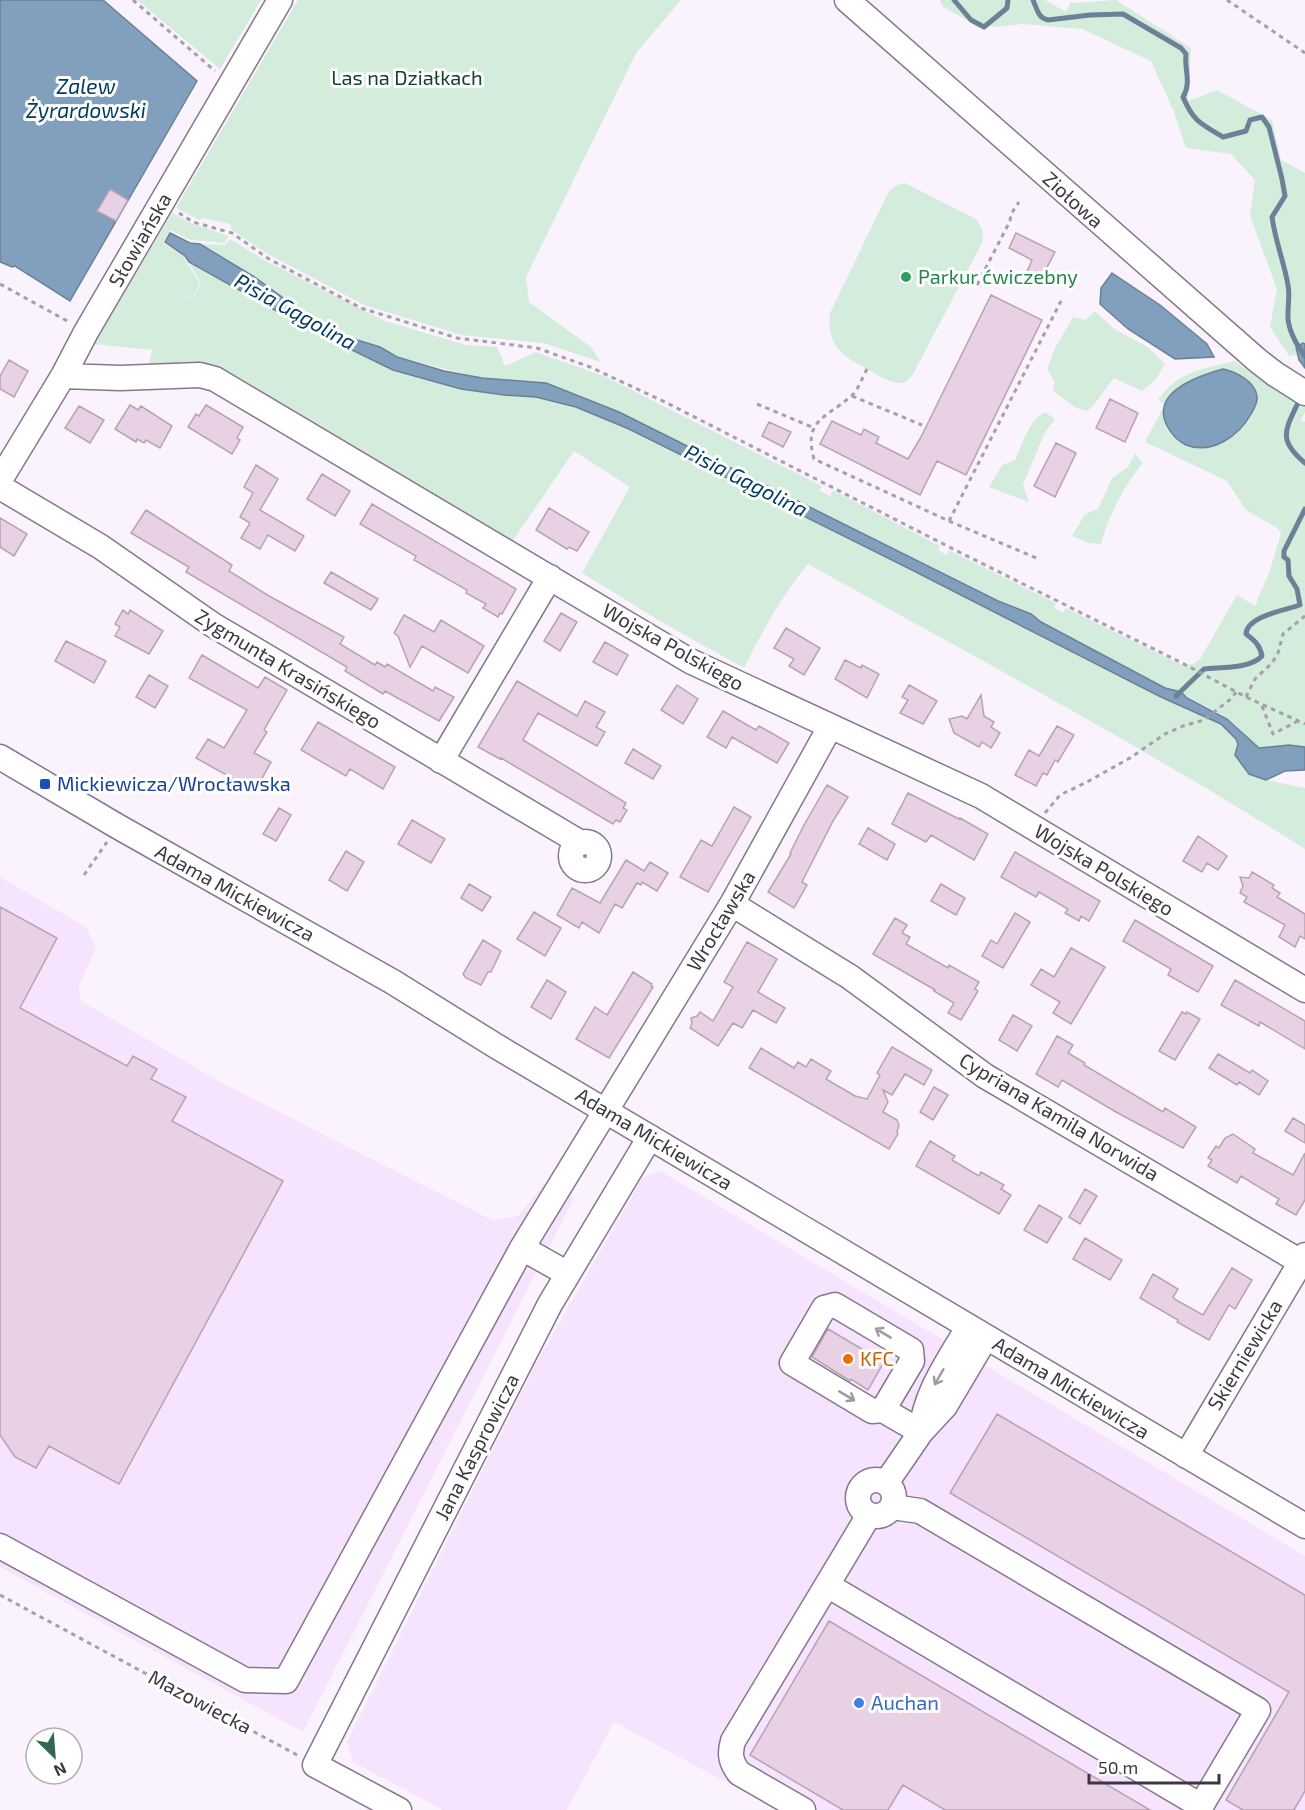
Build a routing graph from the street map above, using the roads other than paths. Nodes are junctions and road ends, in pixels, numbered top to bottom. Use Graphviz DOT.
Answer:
graph roads {
  1 [pos="280,0"];
  2 [pos="847,0"];
  3 [pos="63,376"];
  4 [pos="1305,393"];
  5 [pos="0,480"];
  6 [pos="0,487"];
  7 [pos="549,577"];
  8 [pos="830,727"];
  9 [pos="0,757"];
  10 [pos="441,760"];
  11 [pos="582,843"];
  12 [pos="732,904"];
  13 [pos="1305,990"];
  14 [pos="605,1111"];
  15 [pos="650,1137"];
  16 [pos="522,1248"];
  17 [pos="1303,1258"];
  18 [pos="568,1274"];
  19 [pos="977,1332"];
  20 [pos="883,1410"];
  21 [pos="921,1432"];
  22 [pos="1186,1456"];
  23 [pos="886,1483"];
  24 [pos="892,1508"];
  25 [pos="869,1515"];
  26 [pos="1305,1526"];
  27 [pos="0,1546"];
  28 [pos="827,1585"];
  29 [pos="1205,1808"];
  30 [pos="399,1810"];
  31 [pos="803,1810"];
  1 -- 3 [label="street, Słowiańska"];
  2 -- 4 [label="street, Ziołowa"];
  3 -- 5 [label="street, Słowiańska"];
  3 -- 7 [label="street, Wojska Polskiego"];
  6 -- 10 [label="street, Zygmunta Krasińskiego"];
  7 -- 8 [label="street, Wojska Polskiego"];
  7 -- 10 [label="street"];
  8 -- 12 [label="street, Wrocławska"];
  8 -- 13 [label="street, Wojska Polskiego"];
  9 -- 14 [label="street, Adama Mickiewicza"];
  10 -- 11 [label="street, Zygmunta Krasińskiego"];
  12 -- 14 [label="street, Wrocławska"];
  12 -- 17 [label="street, Cypriana Kamila Norwida"];
  14 -- 15 [label="street, Adama Mickiewicza"];
  14 -- 16 [label="street, Wrocławska"];
  15 -- 18 [label="street, Jana Kasprowicza"];
  15 -- 19 [label="street, Adama Mickiewicza"];
  16 -- 18 [label="street"];
  16 -- 27 [label="street, Wrocławska"];
  17 -- 22 [label="street, Skierniewicka"];
  18 -- 30 [label="street, Jana Kasprowicza"];
  19 -- 21 [label="street"];
  19 -- 22 [label="street, Adama Mickiewicza"];
  20 -- 20 [label="street, one-way"];
  20 -- 21 [label="street"];
  21 -- 23 [label="street"];
  22 -- 26 [label="street, Adama Mickiewicza"];
  23 -- 24 [label="street"];
  23 -- 25 [label="street"];
  24 -- 25 [label="street"];
  24 -- 29 [label="street"];
  25 -- 28 [label="street"];
  28 -- 29 [label="street"];
  28 -- 31 [label="street"];
}
